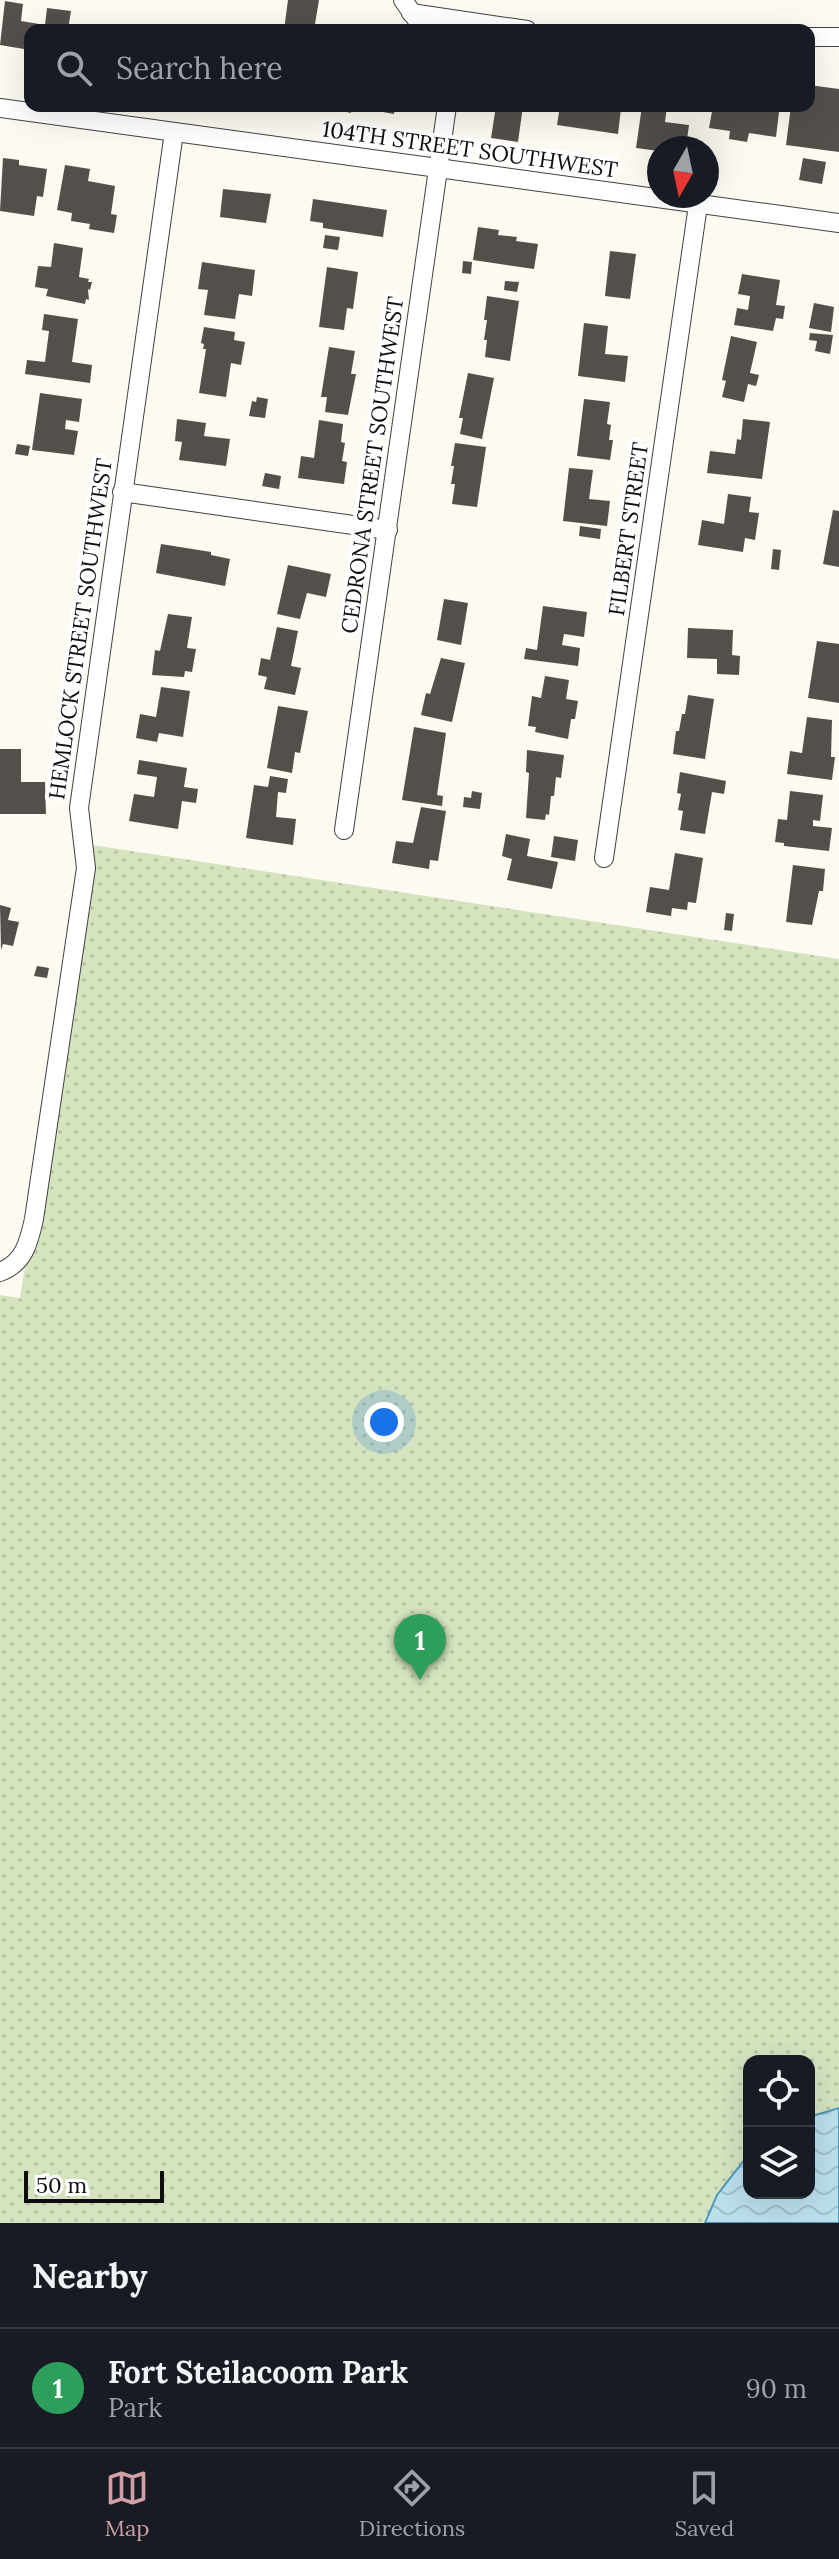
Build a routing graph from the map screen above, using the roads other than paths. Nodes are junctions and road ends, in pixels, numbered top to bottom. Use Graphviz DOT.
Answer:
graph roads {
  1 [pos="407,6"];
  2 [pos="420,24"];
  3 [pos="497,24"];
  4 [pos="815,37"];
  5 [pos="839,37"];
  6 [pos="0,108"];
  7 [pos="24,111"];
  8 [pos="29,112"];
  9 [pos="446,112"];
  10 [pos="174,132"];
  11 [pos="437,169"];
  12 [pos="647,198"];
  13 [pos="698,208"];
  14 [pos="719,208"];
  15 [pos="839,223"];
  16 [pos="122,492"];
  17 [pos="388,530"];
  18 [pos="344,830"];
  19 [pos="604,858"];
  20 [pos="5,1270"];
  1 -- 2 [label="street"];
  1 -- 3 [label="street"];
  4 -- 5 [label="street"];
  6 -- 7 [label="street, 104TH STREET SOUTHWEST"];
  8 -- 10 [label="street, 104TH STREET SOUTHWEST"];
  9 -- 11 [label="street, CEDRONA STREET SOUTHWEST"];
  10 -- 11 [label="street, 104TH STREET SOUTHWEST"];
  10 -- 16 [label="street, HEMLOCK STREET SOUTHWEST"];
  11 -- 12 [label="street, 104TH STREET SOUTHWEST"];
  11 -- 17 [label="street, CEDRONA STREET SOUTHWEST"];
  13 -- 19 [label="street, FILBERT STREET"];
  14 -- 15 [label="street, 104TH STREET SOUTHWEST"];
  16 -- 17 [label="street"];
  16 -- 20 [label="street, HEMLOCK STREET SOUTHWEST"];
  17 -- 18 [label="street, CEDRONA STREET SOUTHWEST"];
}
